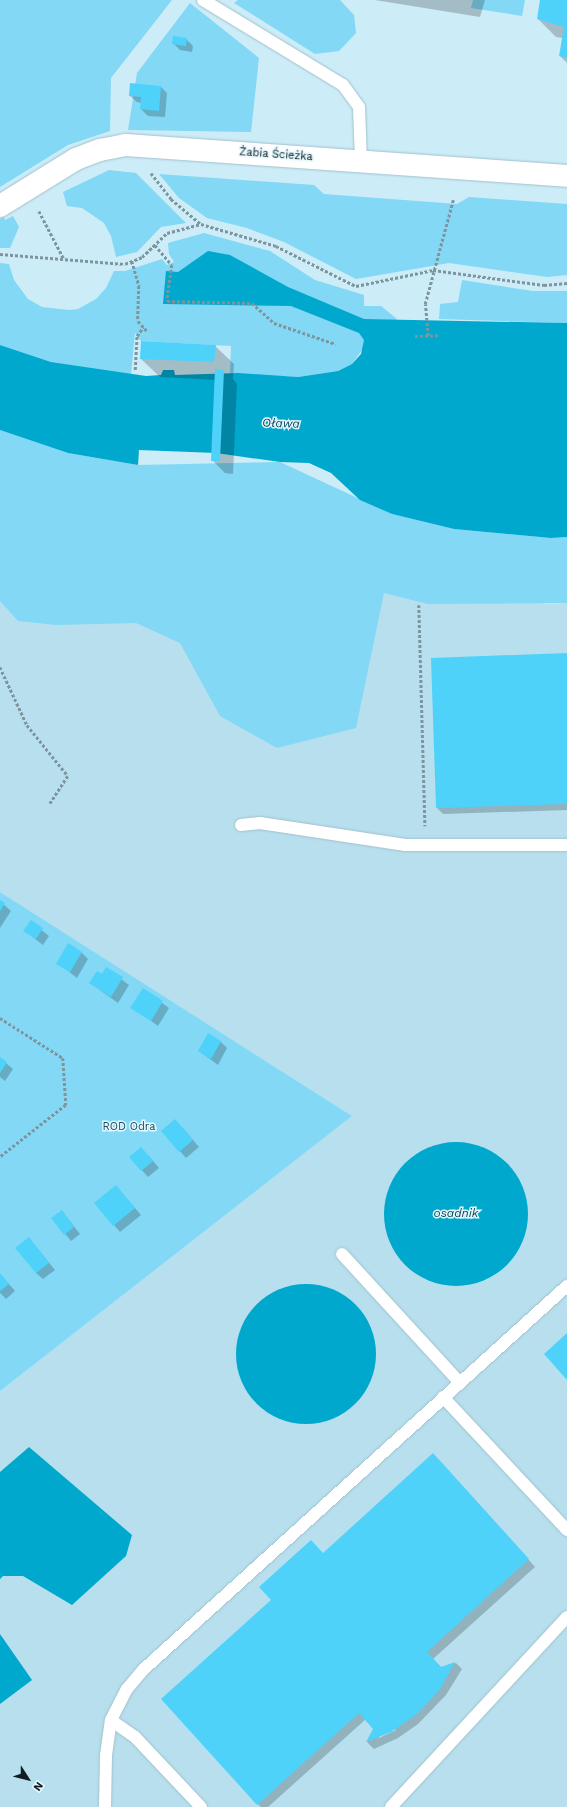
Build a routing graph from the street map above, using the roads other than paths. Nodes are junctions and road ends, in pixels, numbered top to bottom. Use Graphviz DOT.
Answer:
graph roads {
  1 [pos="203,0"];
  2 [pos="361,161"];
  3 [pos="567,176"];
  4 [pos="0,206"];
  5 [pos="241,825"];
  6 [pos="567,844"];
  7 [pos="342,1254"];
  8 [pos="567,1286"];
  9 [pos="460,1383"];
  10 [pos="443,1397"];
  11 [pos="567,1530"];
  12 [pos="567,1617"];
  13 [pos="111,1720"];
  14 [pos="105,1807"];
  15 [pos="201,1807"];
  16 [pos="391,1807"];
  1 -- 2 [label="lane"];
  2 -- 3 [label="street, Żabia Ścieżka"];
  2 -- 4 [label="street, Żabia Ścieżka"];
  5 -- 6 [label="lane"];
  7 -- 9 [label="lane"];
  8 -- 9 [label="lane"];
  9 -- 10 [label="lane"];
  10 -- 11 [label="lane"];
  10 -- 13 [label="lane"];
  12 -- 16 [label="lane"];
  13 -- 14 [label="lane"];
  13 -- 15 [label="lane"];
}
